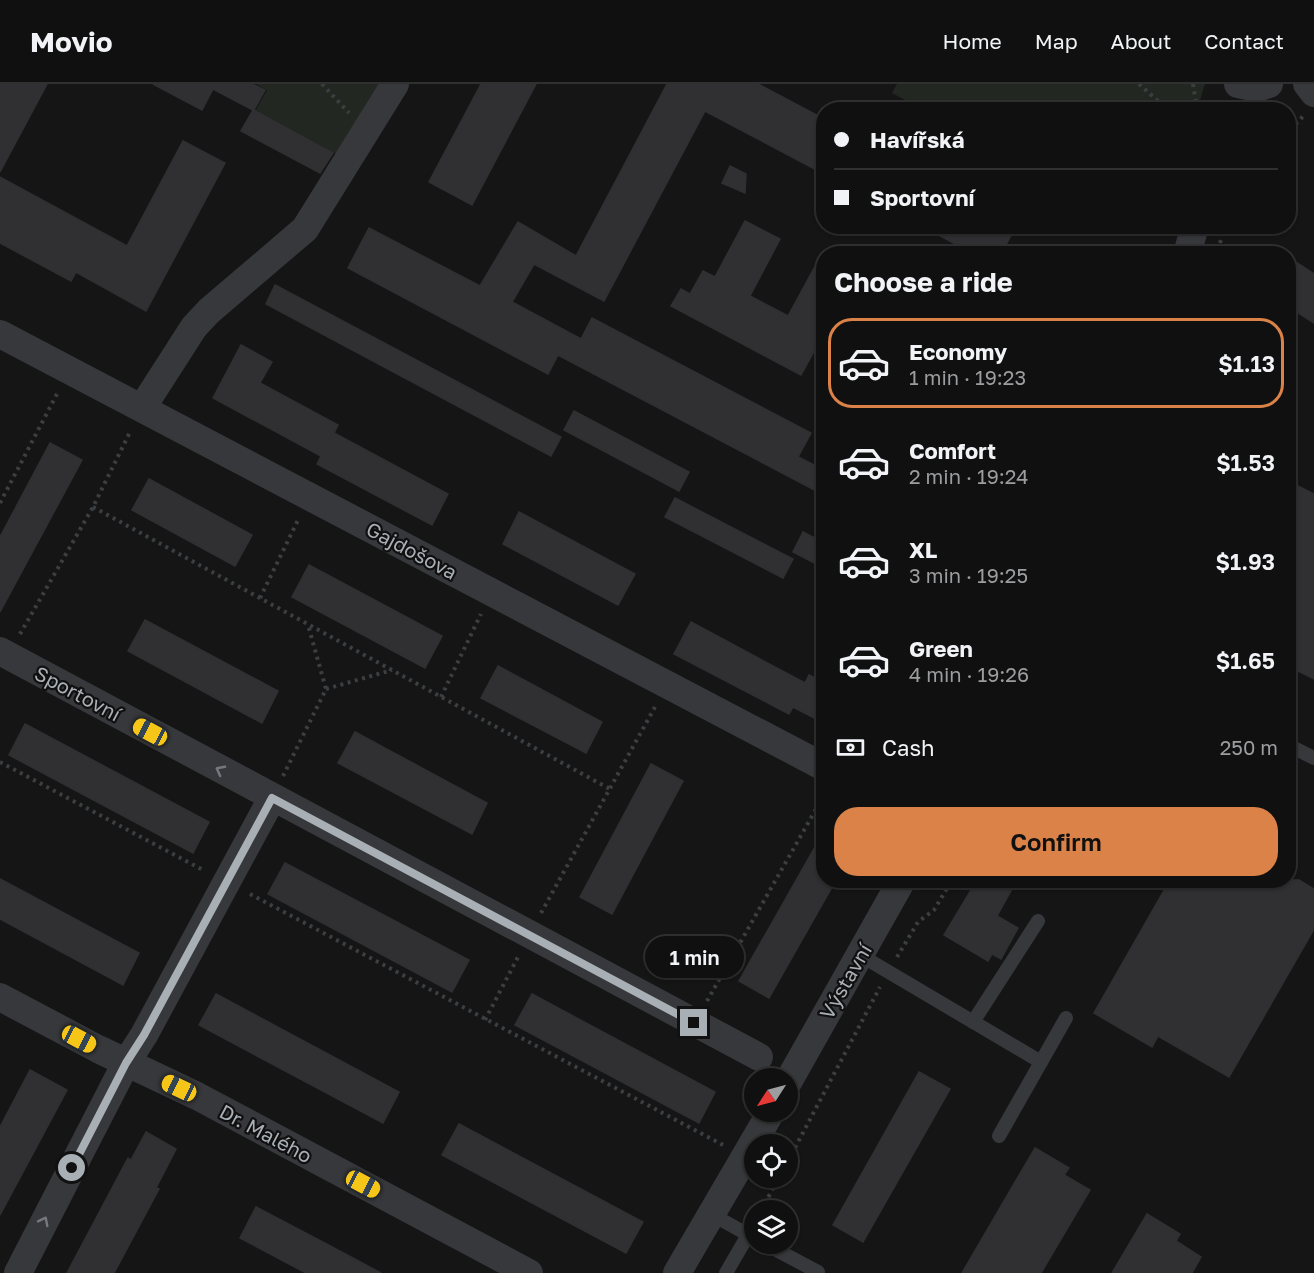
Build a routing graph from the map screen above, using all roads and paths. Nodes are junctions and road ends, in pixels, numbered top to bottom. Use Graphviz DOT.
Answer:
graph roads {
  1 [pos="322,84"];
  2 [pos="395,84"];
  3 [pos="1139,84"];
  4 [pos="1193,84"];
  5 [pos="1269,84"];
  6 [pos="1307,84"];
  7 [pos="1236,93"];
  8 [pos="1314,93"];
  9 [pos="1159,102"];
  10 [pos="1196,102"];
  11 [pos="366,130"];
  12 [pos="0,334"];
  13 [pos="69,370"];
  14 [pos="142,408"];
  15 [pos="310,497"];
  16 [pos="0,503"];
  17 [pos="93,507"];
  18 [pos="492,592"];
  19 [pos="260,598"];
  20 [pos="308,624"];
  21 [pos="4,653"];
  22 [pos="392,670"];
  23 [pos="668,685"];
  24 [pos="326,689"];
  25 [pos="441,697"];
  26 [pos="1296,749"];
  27 [pos="1314,758"];
  28 [pos="0,762"];
  29 [pos="816,763"];
  30 [pos="610,789"];
  31 [pos="272,798"];
  32 [pos="816,809"];
  33 [pos="226,882"];
  34 [pos="898,888"];
  35 [pos="947,888"];
  36 [pos="1038,921"];
  37 [pos="529,934"];
  38 [pos="860,955"];
  39 [pos="888,972"];
  40 [pos="0,997"];
  41 [pos="1066,1018"];
  42 [pos="485,1020"];
  43 [pos="973,1022"];
  44 [pos="694,1023"];
  45 [pos="759,1057"];
  46 [pos="1041,1062"];
  47 [pos="126,1063"];
  48 [pos="796,1068"];
  49 [pos="999,1136"];
  50 [pos="798,1142"];
  51 [pos="744,1156"];
  52 [pos="744,1159"];
  53 [pos="711,1214"];
  54 [pos="744,1232"];
  55 [pos="744,1246"];
  56 [pos="784,1254"];
  57 [pos="818,1272"];
  58 [pos="18,1273"];
  59 [pos="530,1273"];
  60 [pos="677,1273"];
  61 [pos="726,1273"];
  1 -- 11 [label="path"];
  2 -- 11 [label="street"];
  3 -- 9 [label="path"];
  4 -- 10 [label="path"];
  5 -- 7 [label="street"];
  6 -- 8 [label="street"];
  11 -- 14 [label="street"];
  12 -- 13 [label="street, Gajdošova"];
  13 -- 14 [label="street, Gajdošova"];
  13 -- 16 [label="path"];
  14 -- 15 [label="street, Gajdošova"];
  14 -- 17 [label="path"];
  15 -- 18 [label="street, Gajdošova"];
  15 -- 19 [label="path"];
  17 -- 19 [label="path"];
  17 -- 21 [label="path"];
  18 -- 23 [label="street, Gajdošova"];
  18 -- 25 [label="path"];
  19 -- 20 [label="path"];
  20 -- 22 [label="path"];
  20 -- 24 [label="path"];
  31 -- 21 [label="street, Sportovní, one-way"];
  22 -- 24 [label="path"];
  22 -- 25 [label="path"];
  23 -- 29 [label="street, Gajdošova"];
  23 -- 30 [label="path"];
  24 -- 31 [label="path"];
  25 -- 30 [label="path"];
  26 -- 27 [label="lane"];
  28 -- 33 [label="path"];
  30 -- 37 [label="path"];
  31 -- 33 [label="street"];
  31 -- 37 [label="street, Sportovní"];
  32 -- 44 [label="path"];
  33 -- 42 [label="path"];
  33 -- 47 [label="street"];
  34 -- 38 [label="street, Výstavní"];
  35 -- 39 [label="path"];
  36 -- 43 [label="lane"];
  37 -- 42 [label="path"];
  37 -- 44 [label="street, Sportovní"];
  38 -- 39 [label="lane"];
  38 -- 48 [label="street, Výstavní"];
  39 -- 43 [label="lane"];
  39 -- 50 [label="path"];
  40 -- 47 [label="street, Dr. Malého"];
  41 -- 46 [label="lane"];
  42 -- 51 [label="path"];
  43 -- 46 [label="lane"];
  44 -- 45 [label="street, Sportovní"];
  46 -- 49 [label="lane"];
  58 -- 47 [label="street, one-way"];
  47 -- 59 [label="street, Dr. Malého"];
  52 -- 53 [label="street"];
  53 -- 54 [label="lane"];
  53 -- 60 [label="street"];
  55 -- 61 [label="lane"];
  56 -- 57 [label="lane"];
}
